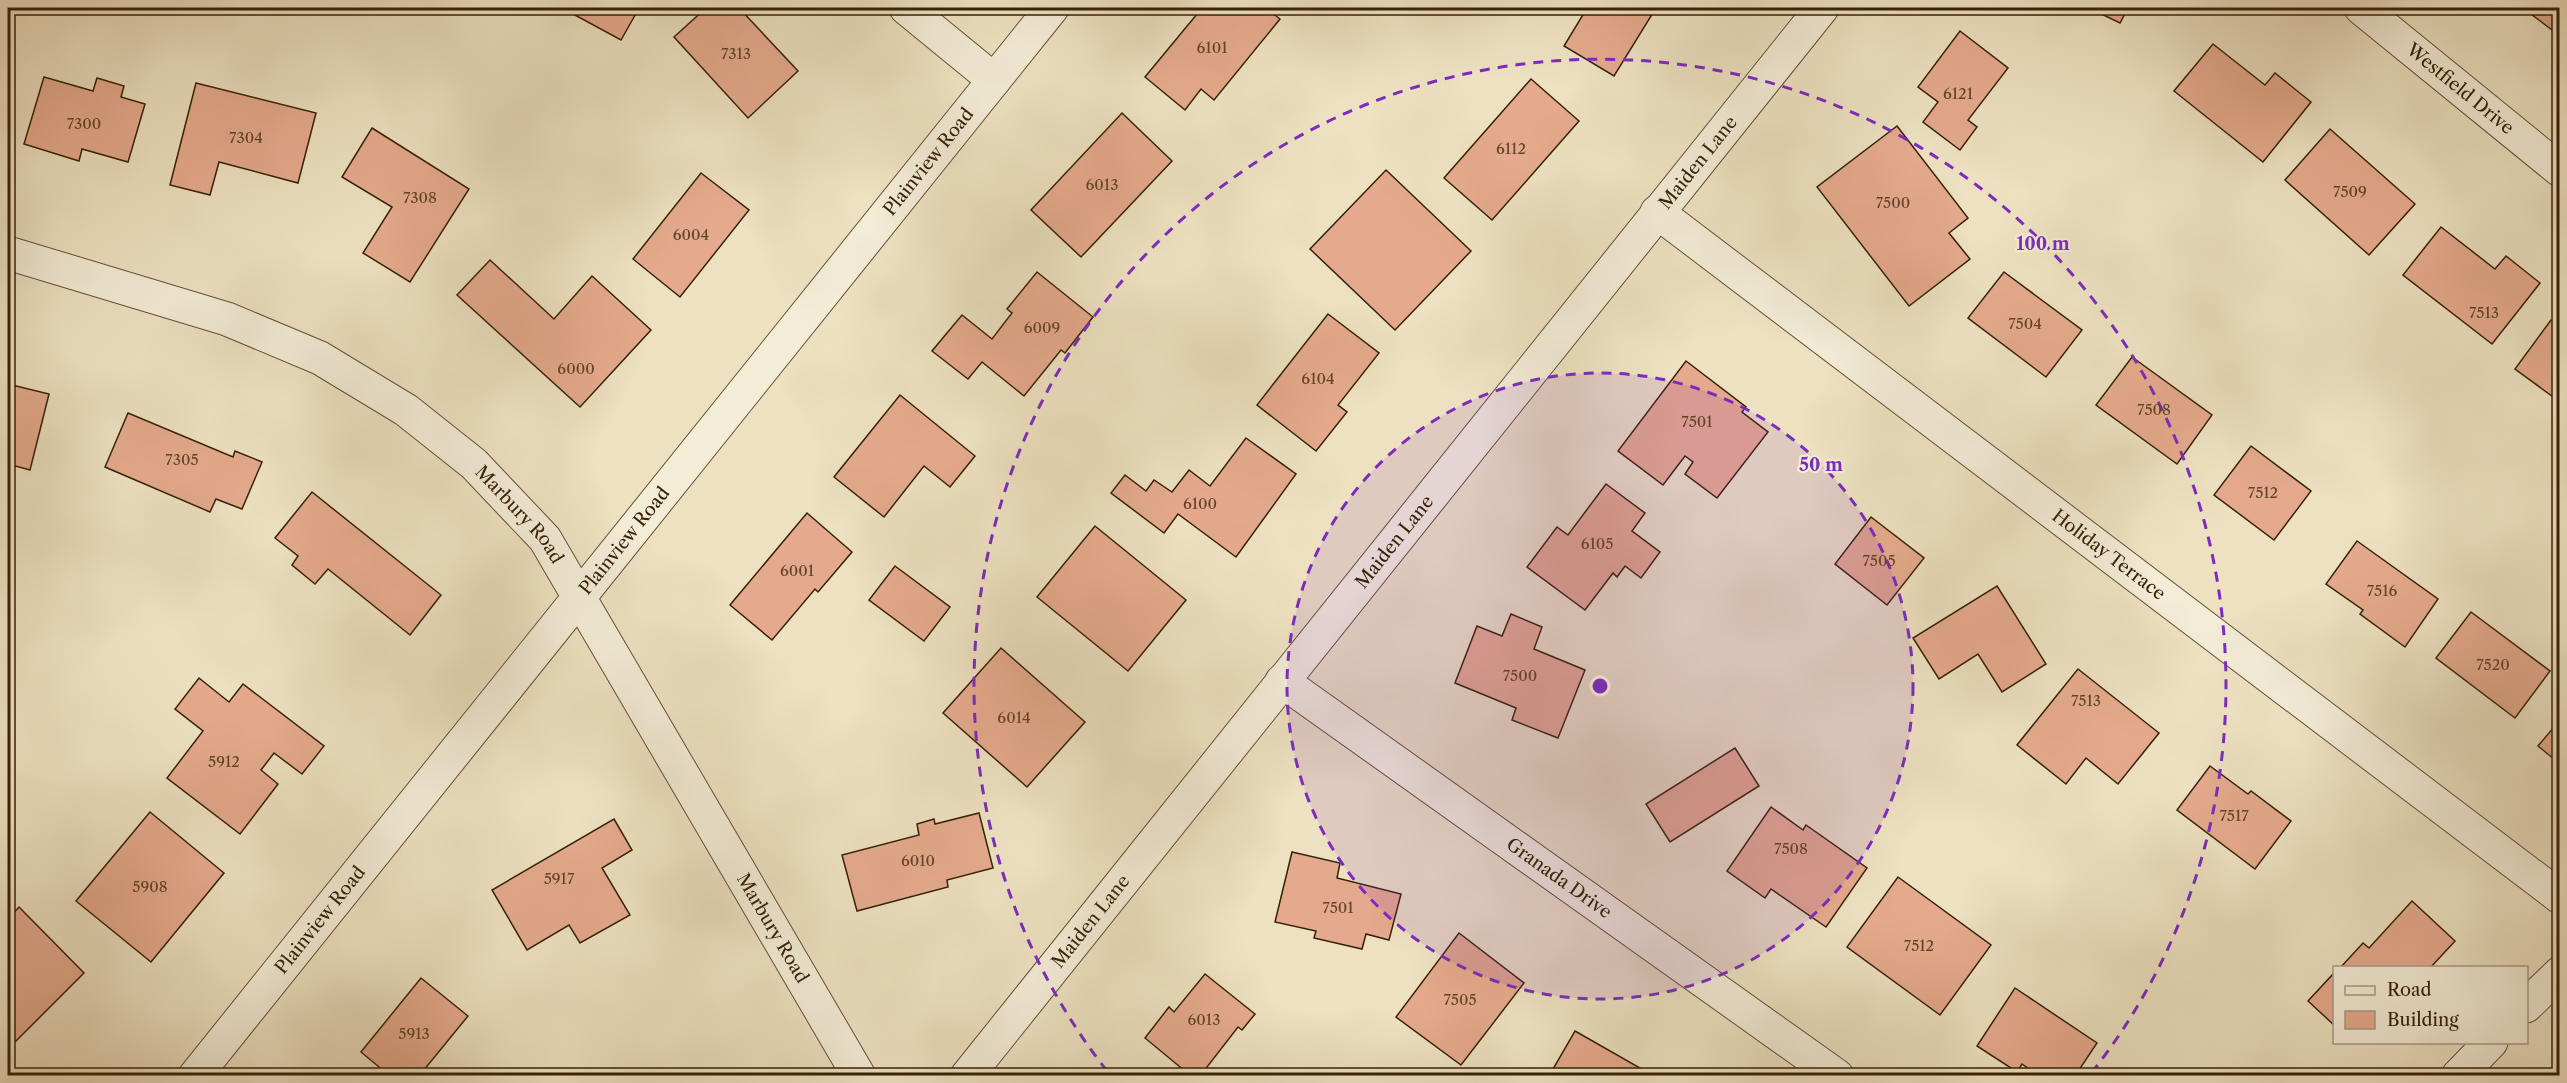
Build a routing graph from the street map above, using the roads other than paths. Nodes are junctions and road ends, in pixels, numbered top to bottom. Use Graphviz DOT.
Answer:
graph roads {
  1 [pos="906,8"];
  2 [pos="1052,8"];
  3 [pos="1822,8"];
  4 [pos="2361,8"];
  5 [pos="994,80"];
  6 [pos="2559,170"];
  7 [pos="1657,212"];
  8 [pos="8,253"];
  9 [pos="580,595"];
  10 [pos="1282,681"];
  11 [pos="2559,897"];
  12 [pos="2559,973"];
  13 [pos="2528,1004"];
  14 [pos="2489,1044"];
  15 [pos="195,1076"];
  16 [pos="859,1076"];
  17 [pos="967,1076"];
  18 [pos="1837,1076"];
  19 [pos="2458,1076"];
  1 -- 5 [label="street"];
  2 -- 5 [label="street, Plainview Road"];
  3 -- 7 [label="street, Maiden Lane"];
  4 -- 6 [label="street, Westfield Drive"];
  5 -- 9 [label="street, Plainview Road"];
  7 -- 10 [label="street, Maiden Lane"];
  7 -- 11 [label="street, Holiday Terrace"];
  8 -- 9 [label="street, Marbury Road"];
  9 -- 15 [label="street, Plainview Road"];
  9 -- 16 [label="street, Marbury Road"];
  10 -- 17 [label="street, Maiden Lane"];
  10 -- 18 [label="street, Granada Drive"];
  12 -- 13 [label="street"];
  14 -- 19 [label="street"];
}
